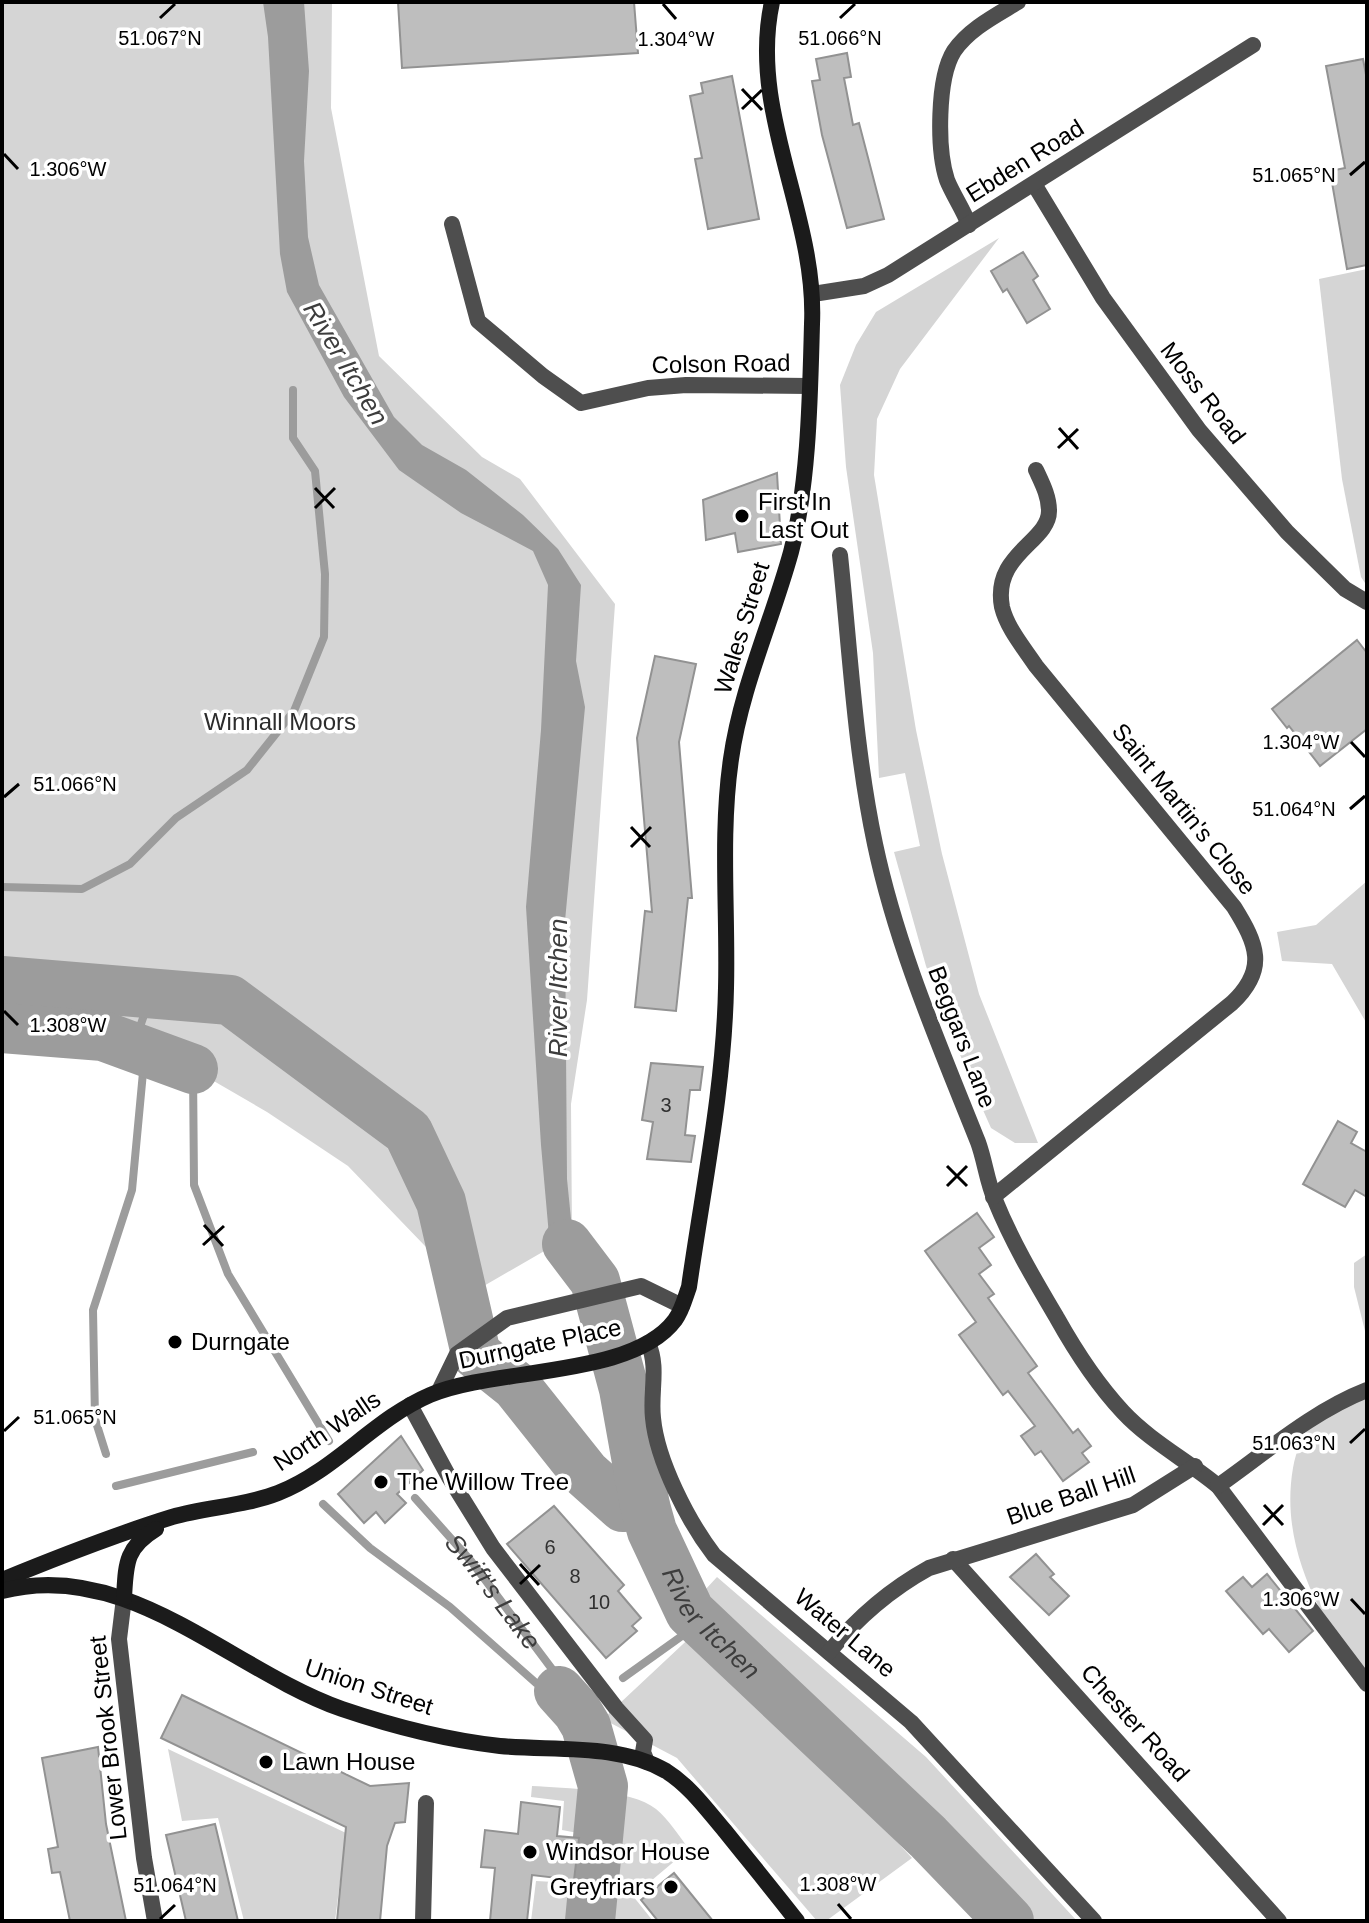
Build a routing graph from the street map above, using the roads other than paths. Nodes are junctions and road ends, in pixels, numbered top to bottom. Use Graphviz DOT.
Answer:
graph roads {
  1 [pos="772,2"];
  2 [pos="1018,2"];
  3 [pos="1253,45"];
  4 [pos="1034,184"];
  5 [pos="452,224"];
  6 [pos="969,225"];
  7 [pos="813,294"];
  8 [pos="809,386"];
  9 [pos="1036,470"];
  10 [pos="840,555"];
  11 [pos="1367,602"];
  12 [pos="705,1176"];
  13 [pos="993,1197"];
  14 [pos="682,1306"];
  15 [pos="644,1345"];
  16 [pos="1367,1390"];
  17 [pos="439,1391"];
  18 [pos="410,1405"];
  19 [pos="1195,1466"];
  20 [pos="1218,1486"];
  21 [pos="175,1516"];
  22 [pos="953,1559"];
  23 [pos="2,1580"];
  24 [pos="2,1591"];
  25 [pos="124,1598"];
  26 [pos="829,1652"];
  27 [pos="1367,1684"];
  28 [pos="647,1762"];
  29 [pos="426,1803"];
  30 [pos="155,1921"];
  31 [pos="423,1921"];
  32 [pos="797,1921"];
  33 [pos="1094,1921"];
  34 [pos="1279,1921"];
  1 -- 7 [label="street, Wales Street"];
  2 -- 6 [label="street"];
  3 -- 4 [label="street, Ebden Road"];
  4 -- 6 [label="street, Ebden Road"];
  4 -- 11 [label="street, Moss Road"];
  5 -- 8 [label="street, Colson Road"];
  6 -- 7 [label="street, Ebden Road"];
  7 -- 8 [label="street, Wales Street"];
  8 -- 12 [label="street, Wales Street"];
  9 -- 13 [label="street, Saint Martin's Close"];
  10 -- 13 [label="street, Beggars Lane"];
  12 -- 14 [label="street, Durngate Place"];
  13 -- 19 [label="street, Beggars Lane"];
  14 -- 15 [label="street, Durngate Place"];
  14 -- 17 [label="street, Durngate Place"];
  15 -- 17 [label="street, Durngate Place"];
  15 -- 26 [label="street, Water Lane"];
  16 -- 20 [label="street"];
  17 -- 18 [label="street, Durngate Place"];
  18 -- 21 [label="street, North Walls"];
  18 -- 28 [label="street"];
  19 -- 20 [label="street"];
  19 -- 22 [label="street, Blue Ball Hill"];
  20 -- 27 [label="street"];
  21 -- 23 [label="street, North Walls"];
  21 -- 25 [label="street, North Walls"];
  22 -- 26 [label="street, Blue Ball Hill"];
  22 -- 34 [label="street, Chester Road"];
  24 -- 25 [label="street, Union Street"];
  25 -- 28 [label="street, Union Street"];
  25 -- 30 [label="street, Lower Brook Street"];
  26 -- 33 [label="street, Water Lane"];
  28 -- 32 [label="street, Union Street"];
  29 -- 31 [label="street"];
}
